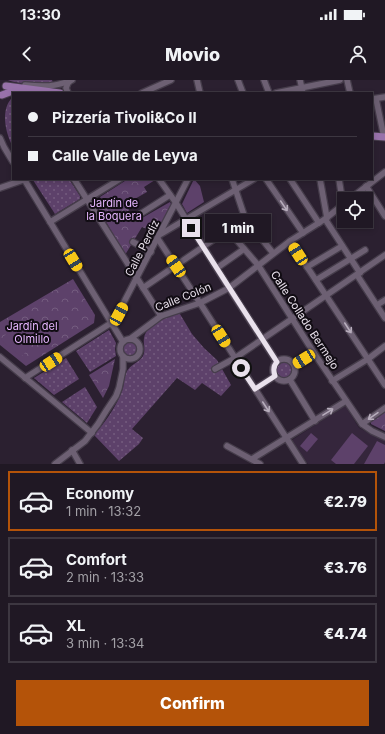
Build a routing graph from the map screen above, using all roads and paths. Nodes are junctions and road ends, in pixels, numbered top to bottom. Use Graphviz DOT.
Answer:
graph roads {
  1 [pos="71,80"];
  2 [pos="171,80"];
  3 [pos="197,80"];
  4 [pos="238,80"];
  5 [pos="264,80"];
  6 [pos="300,80"];
  7 [pos="340,80"];
  8 [pos="347,80"];
  9 [pos="4,83"];
  10 [pos="302,90"];
  11 [pos="39,91"];
  12 [pos="50,92"];
  13 [pos="68,92"];
  14 [pos="144,92"];
  15 [pos="200,92"];
  16 [pos="243,92"];
  17 [pos="269,92"];
  18 [pos="285,92"];
  19 [pos="350,92"];
  20 [pos="1,96"];
  21 [pos="385,97"];
  22 [pos="374,99"];
  23 [pos="383,123"];
  24 [pos="373,136"];
  25 [pos="384,137"];
  26 [pos="0,138"];
  27 [pos="2,148"];
  28 [pos="12,161"];
  29 [pos="385,172"];
  30 [pos="22,180"];
  31 [pos="26,180"];
  32 [pos="75,180"];
  33 [pos="118,180"];
  34 [pos="160,180"];
  35 [pos="188,180"];
  36 [pos="232,180"];
  37 [pos="252,180"];
  38 [pos="267,180"];
  39 [pos="291,180"];
  40 [pos="320,180"];
  41 [pos="341,180"];
  42 [pos="366,186"];
  43 [pos="0,188"];
  44 [pos="236,189"];
  45 [pos="342,192"];
  46 [pos="359,192"];
  47 [pos="170,195"];
  48 [pos="87,199"];
  49 [pos="176,203"];
  50 [pos="383,207"];
  51 [pos="337,210"];
  52 [pos="385,216"];
  53 [pos="134,218"];
  54 [pos="245,218"];
  55 [pos="186,219"];
  56 [pos="326,219"];
  57 [pos="50,222"];
  58 [pos="318,223"];
  59 [pos="228,230"];
  60 [pos="303,233"];
  61 [pos="159,236"];
  62 [pos="290,240"];
  63 [pos="133,242"];
  64 [pos="342,246"];
  65 [pos="203,247"];
  66 [pos="244,250"];
  67 [pos="365,250"];
  68 [pos="151,252"];
  69 [pos="273,253"];
  70 [pos="385,255"];
  71 [pos="351,259"];
  72 [pos="258,265"];
  73 [pos="176,266"];
  74 [pos="307,267"];
  75 [pos="217,268"];
  76 [pos="359,274"];
  77 [pos="137,279"];
  78 [pos="316,280"];
  79 [pos="143,288"];
  80 [pos="229,288"];
  81 [pos="326,296"];
  82 [pos="385,300"];
  83 [pos="200,303"];
  84 [pos="377,305"];
  85 [pos="160,316"];
  86 [pos="385,318"];
  87 [pos="292,319"];
  88 [pos="112,324"];
  89 [pos="146,327"];
  90 [pos="130,339"];
  91 [pos="262,339"];
  92 [pos="123,342"];
  93 [pos="138,345"];
  94 [pos="385,346"];
  95 [pos="314,353"];
  96 [pos="123,356"];
  97 [pos="0,357"];
  98 [pos="234,358"];
  99 [pos="131,359"];
  100 [pos="368,359"];
  101 [pos="277,362"];
  102 [pos="295,365"];
  103 [pos="123,369"];
  104 [pos="215,369"];
  105 [pos="275,376"];
  106 [pos="25,378"];
  107 [pos="290,380"];
  108 [pos="332,381"];
  109 [pos="385,386"];
  110 [pos="255,389"];
  111 [pos="346,401"];
  112 [pos="385,408"];
  113 [pos="315,420"];
  114 [pos="362,424"];
  115 [pos="92,433"];
  116 [pos="385,437"];
  117 [pos="286,439"];
  118 [pos="227,446"];
  119 [pos="72,450"];
  120 [pos="252,459"];
  121 [pos="55,464"];
  122 [pos="80,464"];
  123 [pos="260,464"];
  124 [pos="303,464"];
  1 -- 9 [label="street"];
  1 -- 13 [label="street"];
  2 -- 14 [label="street"];
  3 -- 15 [label="street"];
  4 -- 16 [label="street"];
  5 -- 17 [label="street"];
  6 -- 10 [label="street"];
  7 -- 10 [label="street"];
  8 -- 19 [label="street"];
  9 -- 11 [label="main road"];
  9 -- 20 [label="main road"];
  10 -- 18 [label="street"];
  11 -- 12 [label="main road"];
  11 -- 20 [label="main road"];
  21 -- 22 [label="street"];
  22 -- 23 [label="street"];
  23 -- 25 [label="street"];
  24 -- 25 [label="main road"];
  26 -- 27 [label="street"];
  27 -- 28 [label="street"];
  29 -- 42 [label="street"];
  30 -- 43 [label="street"];
  31 -- 57 [label="street"];
  32 -- 48 [label="street"];
  33 -- 48 [label="street"];
  34 -- 47 [label="street"];
  35 -- 49 [label="street, Calle Perdiz"];
  36 -- 44 [label="street"];
  37 -- 44 [label="street"];
  38 -- 60 [label="street, one-way"];
  39 -- 58 [label="street"];
  40 -- 56 [label="street"];
  41 -- 45 [label="street"];
  42 -- 46 [label="street"];
  42 -- 50 [label="street"];
  44 -- 54 [label="street"];
  44 -- 55 [label="street"];
  47 -- 49 [label="street"];
  47 -- 53 [label="street"];
  48 -- 57 [label="street"];
  48 -- 77 [label="street"];
  49 -- 55 [label="street"];
  49 -- 61 [label="street, Calle Perdiz"];
  50 -- 52 [label="street"];
  51 -- 56 [label="street, Calle Colón"];
  54 -- 59 [label="street"];
  54 -- 69 [label="street"];
  55 -- 61 [label="street"];
  55 -- 65 [label="street"];
  56 -- 58 [label="street, Calle Colón"];
  56 -- 64 [label="street"];
  57 -- 88 [label="street"];
  58 -- 60 [label="street, Calle Colón"];
  59 -- 65 [label="street"];
  59 -- 66 [label="street, Calle Collado Bermejo"];
  60 -- 62 [label="street, Calle Colón"];
  61 -- 68 [label="street, Calle Perdiz"];
  61 -- 73 [label="street"];
  62 -- 69 [label="street, Calle Colón"];
  62 -- 74 [label="street"];
  63 -- 68 [label="street"];
  64 -- 71 [label="street"];
  64 -- 74 [label="street"];
  65 -- 73 [label="street"];
  65 -- 75 [label="street"];
  66 -- 72 [label="street, Calle Collado Bermejo"];
  66 -- 75 [label="street"];
  67 -- 71 [label="street"];
  68 -- 77 [label="street, Calle Perdiz"];
  69 -- 72 [label="street, Calle Colón"];
  70 -- 76 [label="street"];
  71 -- 76 [label="street"];
  71 -- 78 [label="street"];
  72 -- 80 [label="street, Calle Colón"];
  72 -- 87 [label="street, Calle Collado Bermejo"];
  73 -- 79 [label="street"];
  73 -- 83 [label="street"];
  74 -- 78 [label="street"];
  75 -- 80 [label="street"];
  76 -- 81 [label="street"];
  76 -- 84 [label="street"];
  77 -- 79 [label="street"];
  77 -- 88 [label="street, Calle Perdiz"];
  78 -- 81 [label="street"];
  79 -- 85 [label="street"];
  80 -- 83 [label="street, Calle Colón"];
  80 -- 91 [label="street"];
  81 -- 87 [label="street"];
  81 -- 100 [label="street, one-way"];
  82 -- 84 [label="street"];
  83 -- 85 [label="street, Calle Colón"];
  83 -- 98 [label="street"];
  84 -- 86 [label="street"];
  85 -- 89 [label="street, Calle Colón"];
  87 -- 91 [label="street"];
  87 -- 95 [label="street, Calle Collado Bermejo"];
  88 -- 92 [label="street"];
  88 -- 106 [label="street, Calle Perdiz"];
  89 -- 90 [label="street, Calle Colón"];
  89 -- 93 [label="street, Calle Colón"];
  90 -- 92 [label="street"];
  90 -- 93 [label="street"];
  91 -- 98 [label="street"];
  91 -- 101 [label="street"];
  92 -- 96 [label="street"];
  93 -- 99 [label="street"];
  94 -- 100 [label="street"];
  95 -- 102 [label="street"];
  95 -- 108 [label="street, Calle Collado Bermejo"];
  96 -- 99 [label="street"];
  96 -- 103 [label="street"];
  97 -- 106 [label="street"];
  98 -- 104 [label="street"];
  98 -- 110 [label="street"];
  99 -- 103 [label="street"];
  100 -- 108 [label="street"];
  100 -- 109 [label="street"];
  101 -- 102 [label="street"];
  101 -- 105 [label="street"];
  102 -- 107 [label="street"];
  103 -- 115 [label="street"];
  105 -- 107 [label="street"];
  105 -- 110 [label="street"];
  106 -- 115 [label="street"];
  107 -- 113 [label="street"];
  108 -- 111 [label="street, Calle Collado Bermejo"];
  110 -- 117 [label="street, one-way"];
  113 -- 111 [label="street, one-way"];
  111 -- 114 [label="street, Calle Collado Bermejo"];
  112 -- 114 [label="street, one-way"];
  113 -- 117 [label="street"];
  114 -- 116 [label="street"];
  115 -- 119 [label="street"];
  117 -- 120 [label="street"];
  117 -- 124 [label="street"];
  118 -- 120 [label="street"];
  119 -- 121 [label="street"];
  119 -- 122 [label="street"];
  120 -- 123 [label="street"];
}
